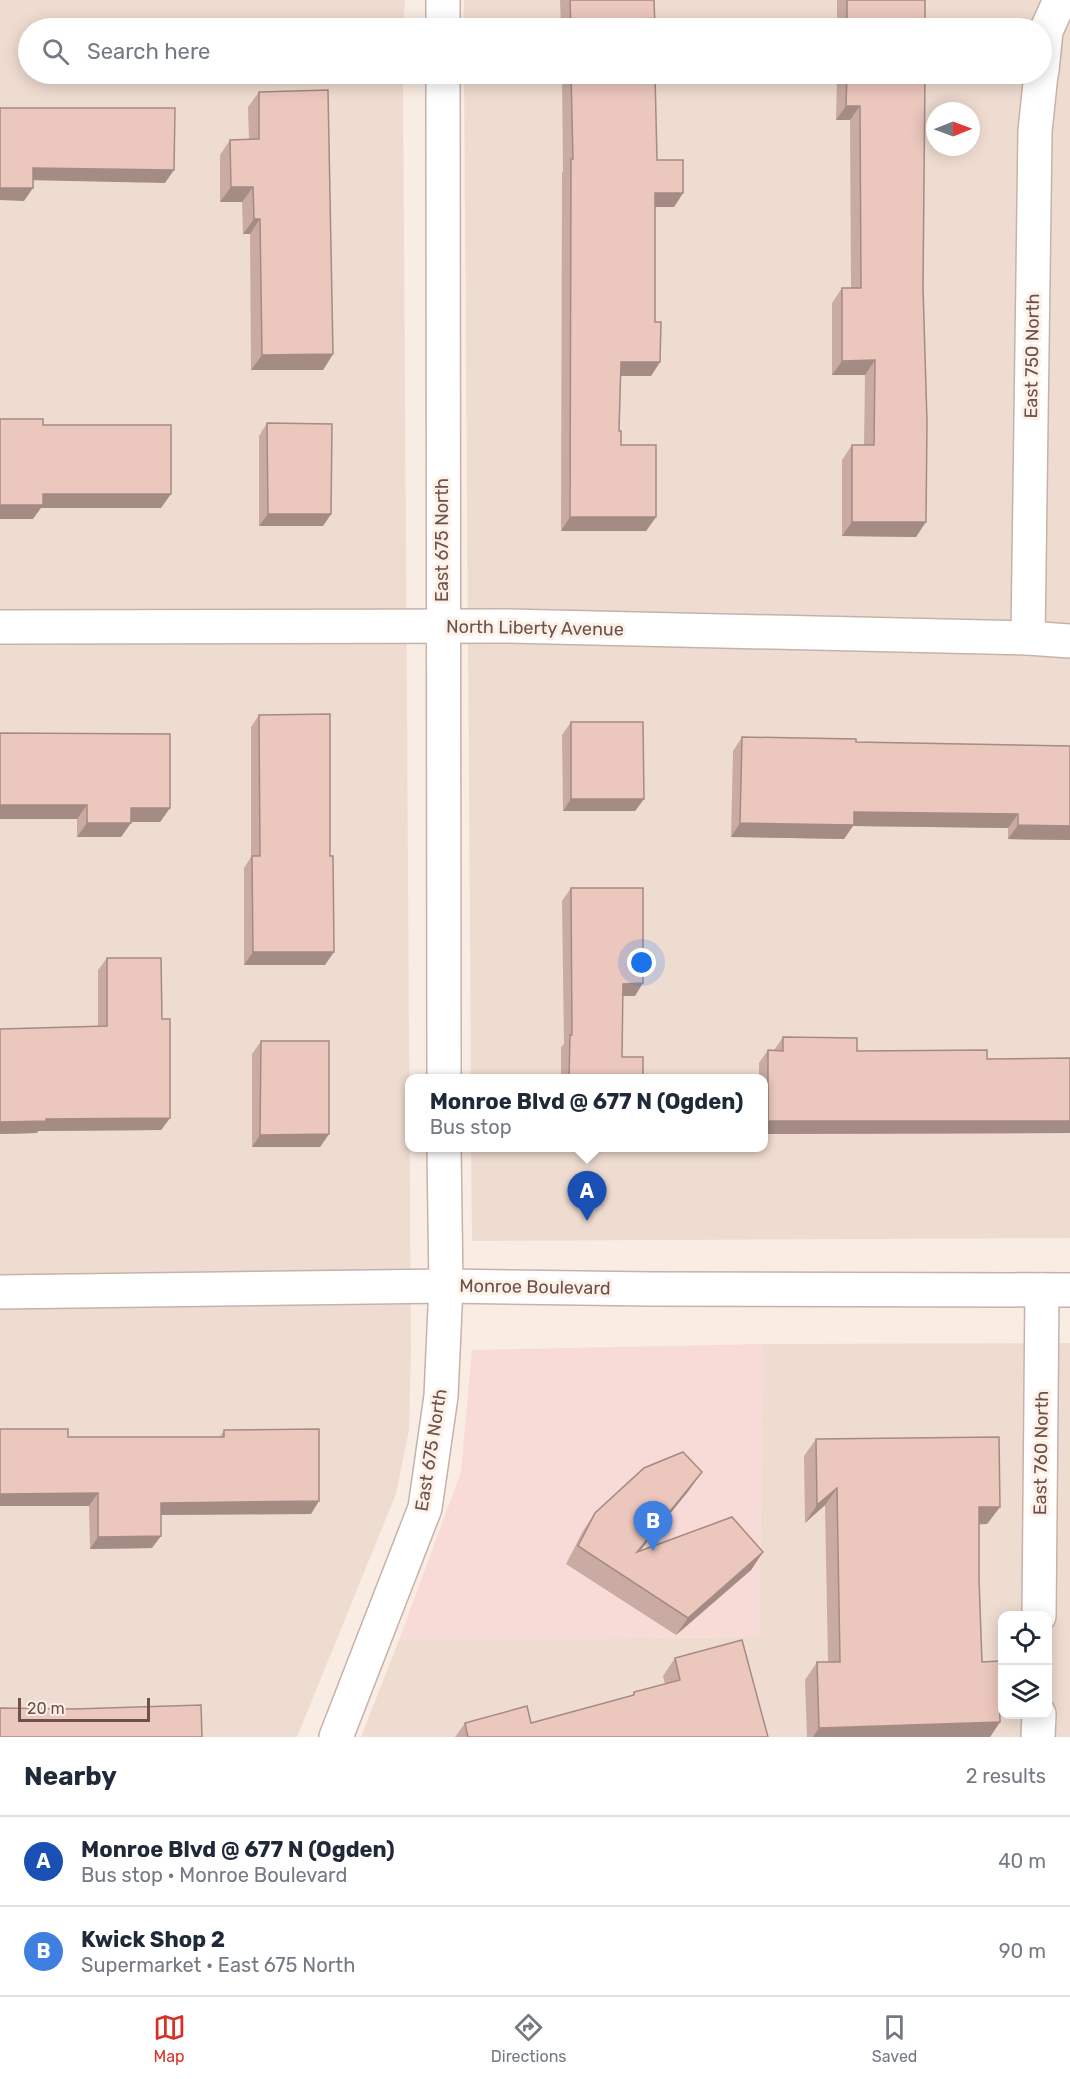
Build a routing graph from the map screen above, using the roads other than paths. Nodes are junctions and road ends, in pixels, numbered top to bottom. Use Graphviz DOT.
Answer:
graph roads {
  1 [pos="443,0"];
  2 [pos="1060,0"];
  3 [pos="442,18"];
  4 [pos="1052,18"];
  5 [pos="442,84"];
  6 [pos="1040,84"];
  7 [pos="0,627"];
  8 [pos="442,627"];
  9 [pos="1028,638"];
  10 [pos="1070,641"];
  11 [pos="444,1074"];
  12 [pos="444,1152"];
  13 [pos="446,1286"];
  14 [pos="1056,1290"];
  15 [pos="0,1292"];
  16 [pos="1039,1611"];
  17 [pos="1039,1719"];
  18 [pos="336,1737"];
  19 [pos="1038,1737"];
  1 -- 3 [label="street"];
  2 -- 4 [label="street, East 750 North"];
  5 -- 8 [label="street, East 675 North"];
  6 -- 9 [label="street, East 750 North"];
  7 -- 8 [label="street, North Liberty Avenue"];
  8 -- 9 [label="street, North Liberty Avenue"];
  8 -- 11 [label="street, East 675 North"];
  9 -- 10 [label="street, North Liberty Avenue"];
  12 -- 13 [label="street, East 675 North"];
  13 -- 14 [label="street, Monroe Boulevard"];
  13 -- 15 [label="street, Monroe Boulevard"];
  13 -- 18 [label="street, East 675 North"];
  14 -- 16 [label="street, East 760 North"];
  17 -- 19 [label="street"];
}
